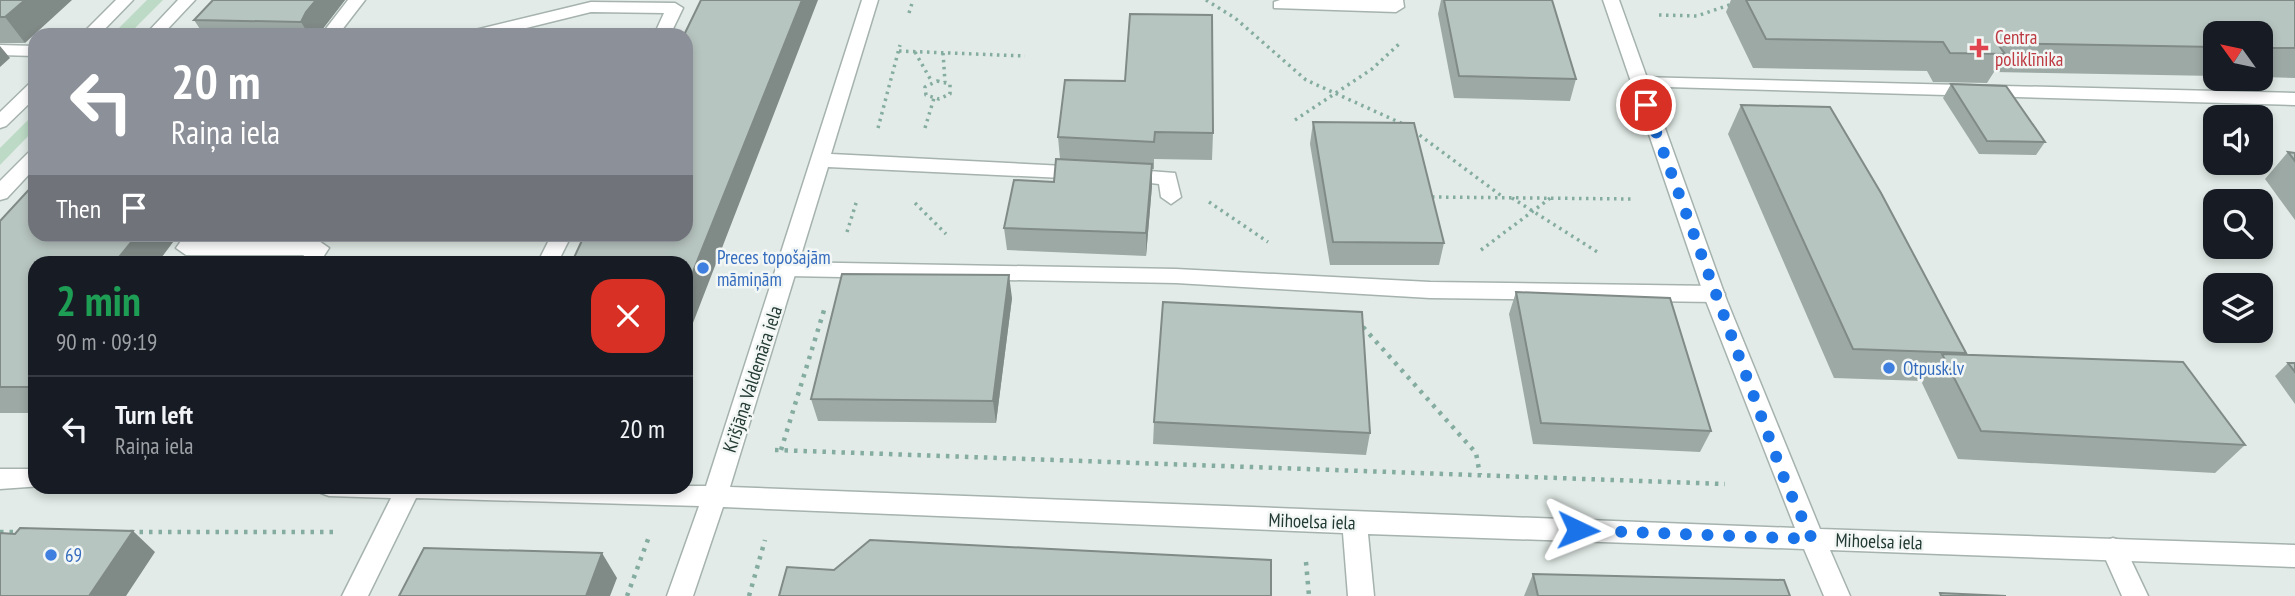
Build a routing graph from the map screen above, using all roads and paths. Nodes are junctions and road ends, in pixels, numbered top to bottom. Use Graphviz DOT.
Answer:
graph roads {
  1 [pos="125,0"];
  2 [pos="187,0"];
  3 [pos="357,0"];
  4 [pos="870,0"];
  5 [pos="913,0"];
  6 [pos="1206,0"];
  7 [pos="1395,0"];
  8 [pos="1611,0"];
  9 [pos="593,4"];
  10 [pos="1741,4"];
  11 [pos="1280,5"];
  12 [pos="1656,15"];
  13 [pos="906,25"];
  14 [pos="96,28"];
  15 [pos="160,28"];
  16 [pos="335,28"];
  17 [pos="503,28"];
  18 [pos="665,28"];
  19 [pos="902,38"];
  20 [pos="1401,42"];
  21 [pos="0,50"];
  22 [pos="28,51"];
  23 [pos="899,51"];
  24 [pos="914,51"];
  25 [pos="943,53"];
  26 [pos="1025,56"];
  27 [pos="932,82"];
  28 [pos="944,82"];
  29 [pos="1638,82"];
  30 [pos="28,95"];
  31 [pos="1335,95"];
  32 [pos="2295,99"];
  33 [pos="1295,120"];
  34 [pos="0,122"];
  35 [pos="820,160"];
  36 [pos="871,161"];
  37 [pos="28,164"];
  38 [pos="0,193"];
  39 [pos="1509,196"];
  40 [pos="1553,196"];
  41 [pos="1171,197"];
  42 [pos="1432,197"];
  43 [pos="1503,197"];
  44 [pos="1631,199"];
  45 [pos="1532,210"];
  46 [pos="191,242"];
  47 [pos="1603,255"];
  48 [pos="314,256"];
  49 [pos="787,269"];
  50 [pos="836,270"];
  51 [pos="983,272"];
  52 [pos="1328,287"];
  53 [pos="1430,290"];
  54 [pos="1715,294"];
  55 [pos="762,450"];
  56 [pos="781,450"];
  57 [pos="1480,475"];
  58 [pos="0,479"];
  59 [pos="28,480"];
  60 [pos="1725,484"];
  61 [pos="406,494"];
  62 [pos="637,494"];
  63 [pos="713,496"];
  64 [pos="1355,523"];
  65 [pos="650,532"];
  66 [pos="766,535"];
  67 [pos="1812,539"];
  68 [pos="2113,549"];
  69 [pos="1306,551"];
  70 [pos="2295,556"];
  71 [pos="355,596"];
  72 [pos="627,596"];
  73 [pos="680,596"];
  74 [pos="749,596"];
  75 [pos="1309,596"];
  76 [pos="1362,596"];
  77 [pos="1837,596"];
  78 [pos="2136,596"];
  1 -- 14 [label="street"];
  2 -- 15 [label="street"];
  3 -- 16 [label="street"];
  4 -- 35 [label="street, Krišjāņa Valdemāra iela"];
  5 -- 13 [label="path"];
  6 -- 31 [label="path"];
  7 -- 11 [label="street"];
  8 -- 29 [label="street"];
  9 -- 17 [label="street"];
  9 -- 18 [label="street"];
  10 -- 12 [label="path"];
  19 -- 23 [label="path"];
  20 -- 31 [label="path"];
  21 -- 22 [label="street"];
  23 -- 24 [label="path"];
  23 -- 36 [label="path"];
  24 -- 25 [label="path"];
  24 -- 27 [label="path"];
  25 -- 26 [label="path"];
  25 -- 28 [label="path"];
  27 -- 28 [label="path"];
  27 -- 28 [label="path"];
  29 -- 32 [label="street"];
  29 -- 54 [label="street"];
  30 -- 34 [label="street"];
  31 -- 33 [label="path"];
  31 -- 43 [label="path"];
  35 -- 36 [label="street"];
  35 -- 49 [label="street, Krišjāņa Valdemāra iela"];
  36 -- 41 [label="street"];
  36 -- 50 [label="path"];
  36 -- 51 [label="path"];
  37 -- 38 [label="street"];
  39 -- 40 [label="path"];
  39 -- 43 [label="path"];
  39 -- 45 [label="path"];
  40 -- 44 [label="path"];
  40 -- 45 [label="path"];
  41 -- 52 [label="path"];
  42 -- 43 [label="path"];
  45 -- 47 [label="path"];
  45 -- 53 [label="path"];
  46 -- 48 [label="street"];
  49 -- 50 [label="street"];
  49 -- 63 [label="street, Krišjāņa Valdemāra iela"];
  50 -- 51 [label="street"];
  50 -- 56 [label="path"];
  51 -- 52 [label="street"];
  52 -- 53 [label="street"];
  52 -- 57 [label="path"];
  53 -- 54 [label="street"];
  54 -- 67 [label="street"];
  55 -- 56 [label="path"];
  56 -- 57 [label="path"];
  57 -- 60 [label="path"];
  58 -- 59 [label="street"];
  61 -- 71 [label="street"];
  62 -- 63 [label="street, Mihoelsa iela"];
  63 -- 64 [label="street, Mihoelsa iela"];
  63 -- 73 [label="street, Krišjāņa Valdemāra iela"];
  64 -- 67 [label="street, Mihoelsa iela"];
  64 -- 76 [label="street"];
  65 -- 72 [label="path"];
  66 -- 74 [label="path"];
  67 -- 68 [label="street, Mihoelsa iela"];
  67 -- 77 [label="street"];
  68 -- 70 [label="street, Mihoelsa iela"];
  68 -- 78 [label="street"];
  69 -- 75 [label="path"];
}
